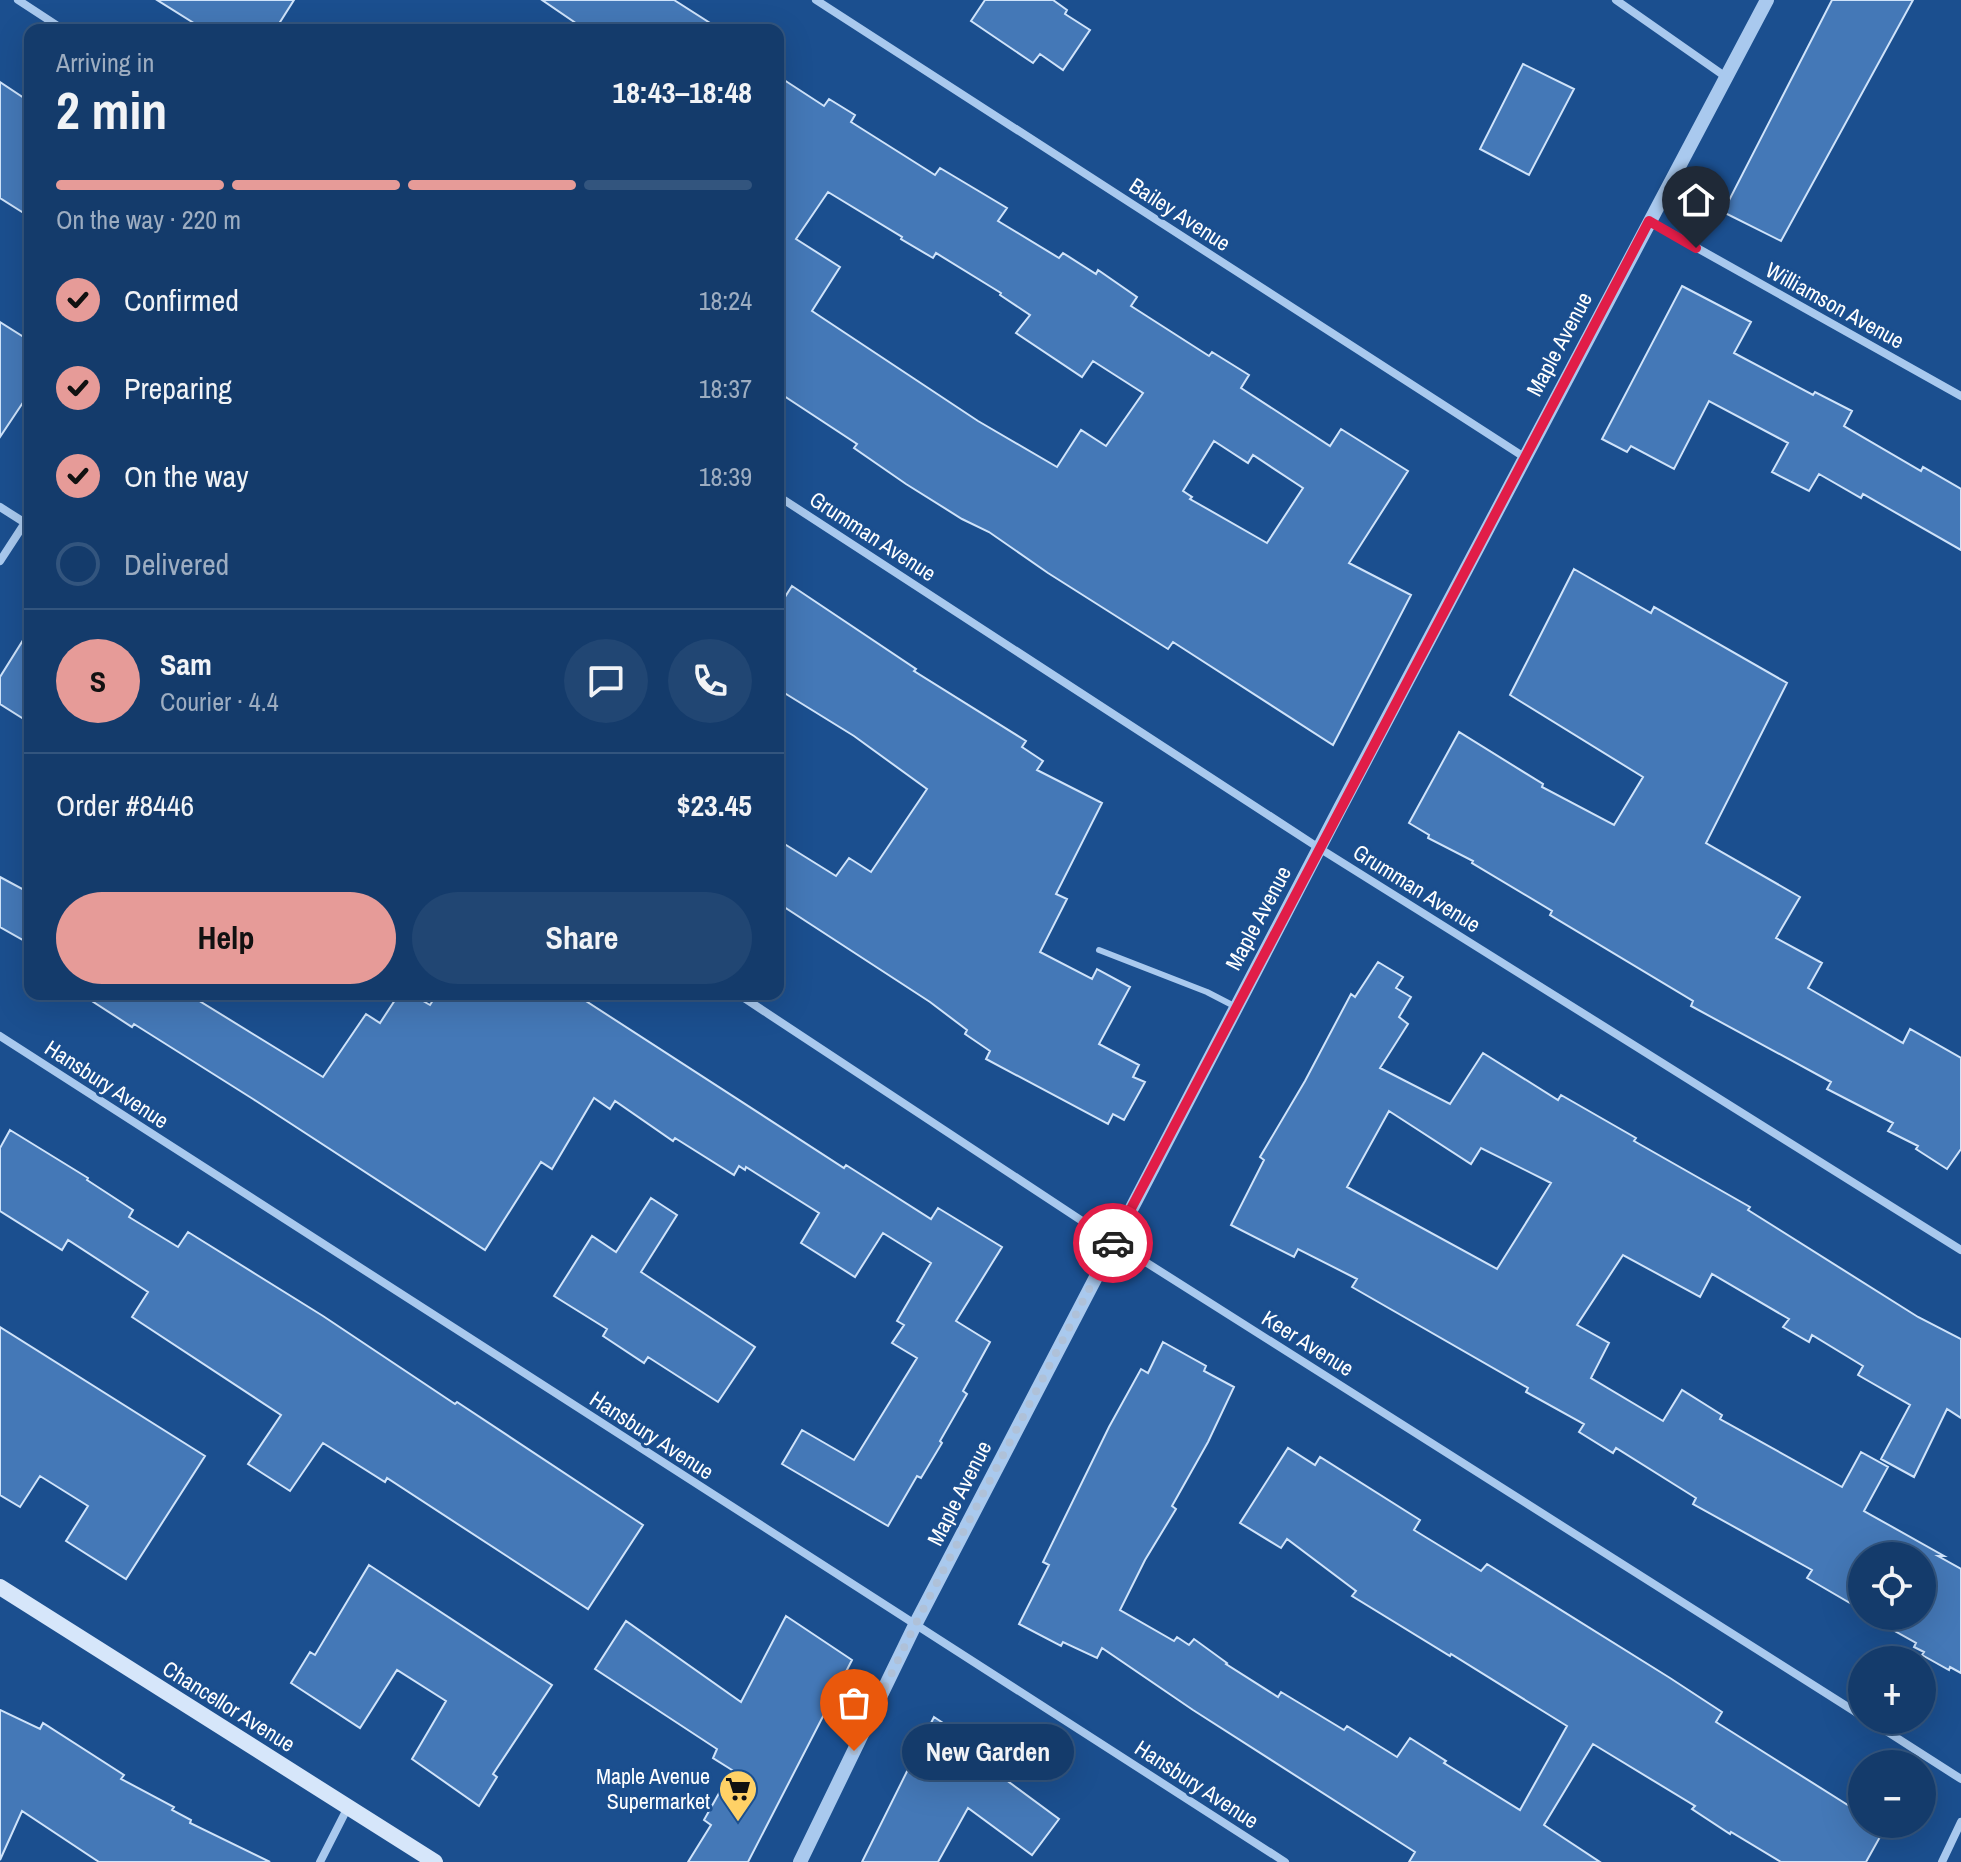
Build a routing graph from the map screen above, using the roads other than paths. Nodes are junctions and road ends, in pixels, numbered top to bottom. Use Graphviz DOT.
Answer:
graph roads {
  1 [pos="18,0"];
  2 [pos="816,0"];
  3 [pos="1616,0"];
  4 [pos="1767,0"];
  5 [pos="55,24"];
  6 [pos="1726,77"];
  7 [pos="1649,221"];
  8 [pos="1961,396"];
  9 [pos="1524,457"];
  10 [pos="784,500"];
  11 [pos="0,507"];
  12 [pos="24,520"];
  13 [pos="24,528"];
  14 [pos="0,561"];
  15 [pos="1319,848"];
  16 [pos="1099,950"];
  17 [pos="747,1000"];
  18 [pos="1236,1007"];
  19 [pos="0,1036"];
  20 [pos="1114,1242"];
  21 [pos="1961,1250"];
  22 [pos="0,1588"];
  23 [pos="915,1625"];
  24 [pos="1848,1707"];
  25 [pos="1891,1734"];
  26 [pos="1961,1779"];
  27 [pos="348,1807"];
  28 [pos="1961,1822"];
  29 [pos="320,1862"];
  30 [pos="435,1862"];
  31 [pos="800,1862"];
  32 [pos="1285,1862"];
  33 [pos="1942,1862"];
  1 -- 5 [label="street"];
  2 -- 9 [label="street, Bailey Avenue"];
  3 -- 6 [label="street"];
  4 -- 6 [label="street, Maple Avenue"];
  6 -- 7 [label="street, Maple Avenue"];
  7 -- 8 [label="street, Williamson Avenue"];
  7 -- 9 [label="street, Maple Avenue"];
  9 -- 15 [label="street, Maple Avenue"];
  10 -- 15 [label="street, Grumman Avenue"];
  11 -- 12 [label="street"];
  13 -- 14 [label="street"];
  15 -- 18 [label="street, Maple Avenue"];
  15 -- 21 [label="street, Grumman Avenue"];
  16 -- 18 [label="lane"];
  17 -- 20 [label="street, Keer Avenue"];
  18 -- 20 [label="street, Maple Avenue"];
  19 -- 23 [label="street, Hansbury Avenue"];
  20 -- 23 [label="street, Maple Avenue"];
  20 -- 24 [label="street, Keer Avenue"];
  22 -- 27 [label="main road, Chancellor Avenue"];
  23 -- 31 [label="street, Maple Avenue"];
  23 -- 32 [label="street, Hansbury Avenue"];
  25 -- 26 [label="street"];
  27 -- 29 [label="street"];
  27 -- 30 [label="main road, Chancellor Avenue"];
  28 -- 33 [label="street"];
}
